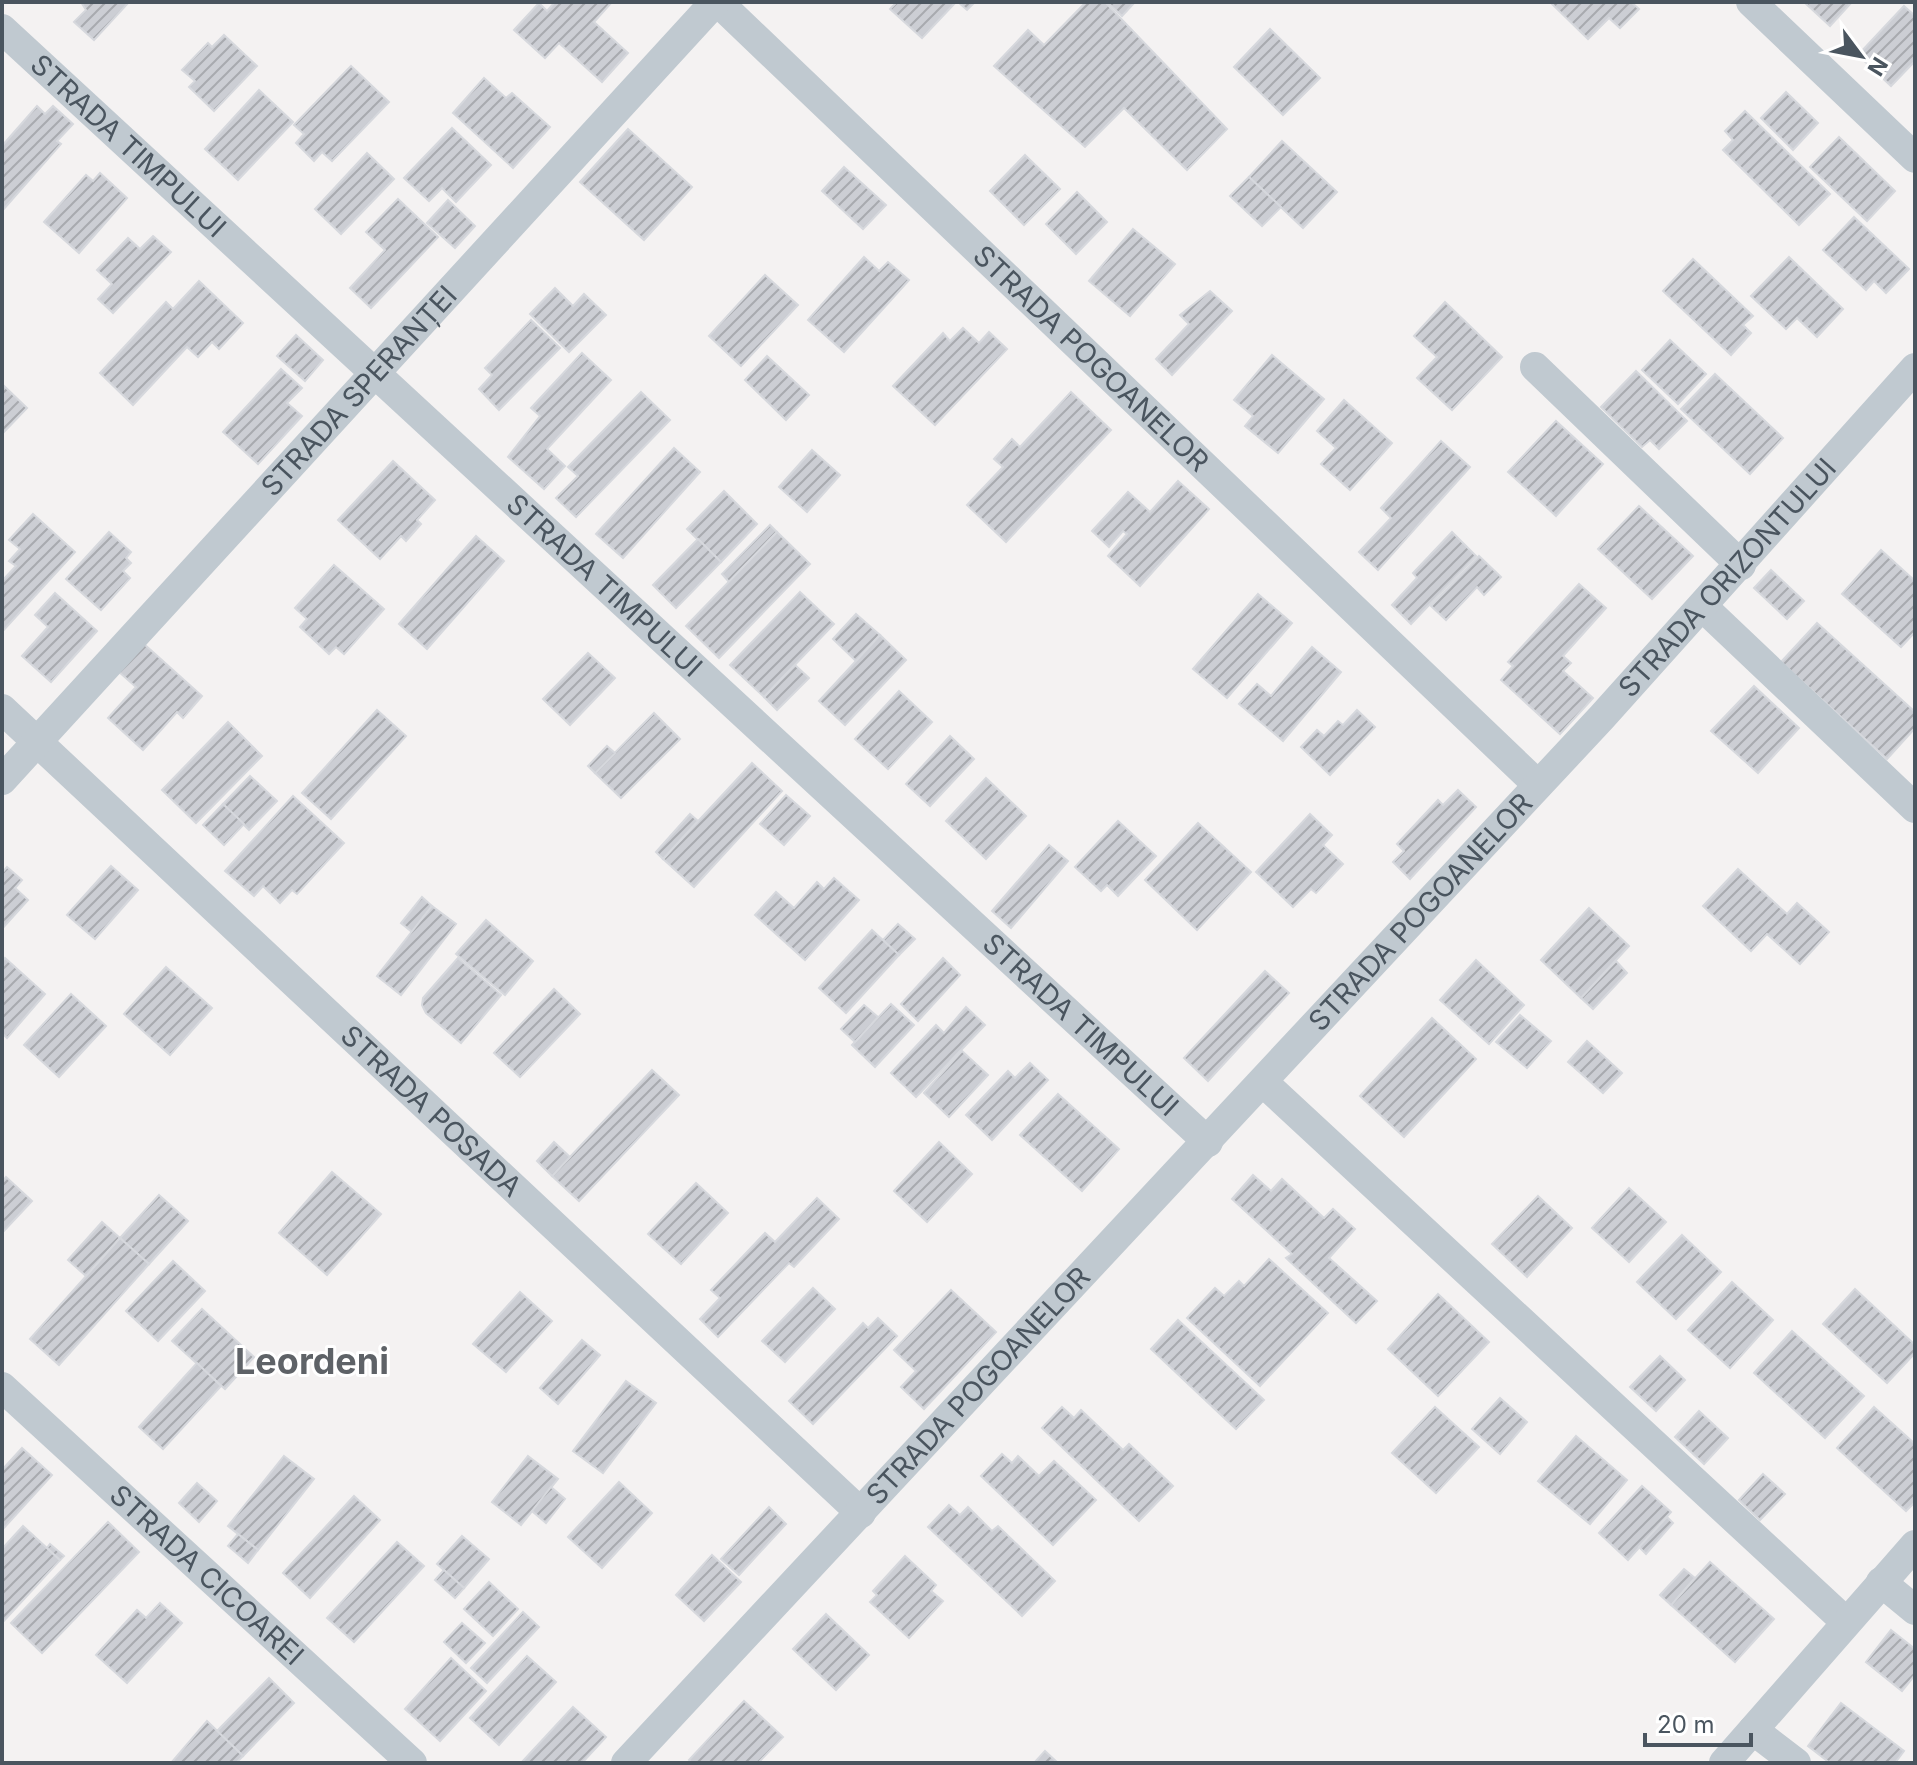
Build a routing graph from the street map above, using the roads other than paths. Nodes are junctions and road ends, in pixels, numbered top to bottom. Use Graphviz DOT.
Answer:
graph roads {
  1 [pos="717,2"];
  2 [pos="1751,2"];
  3 [pos="2,29"];
  4 [pos="1915,158"];
  5 [pos="1535,367"];
  6 [pos="1915,368"];
  7 [pos="375,375"];
  8 [pos="1741,565"];
  9 [pos="1703,607"];
  10 [pos="2,709"];
  11 [pos="36,742"];
  12 [pos="2,780"];
  13 [pos="1538,785"];
  14 [pos="1915,808"];
  15 [pos="1264,1083"];
  16 [pos="1208,1142"];
  17 [pos="2,1387"];
  18 [pos="861,1513"];
  19 [pos="1915,1545"];
  20 [pos="1881,1582"];
  21 [pos="1915,1610"];
  22 [pos="1846,1622"];
  23 [pos="1753,1730"];
  24 [pos="412,1763"];
  25 [pos="626,1763"];
  26 [pos="1724,1763"];
  27 [pos="1796,1763"];
  1 -- 7 [label="street, STRADA SPERANȚEI"];
  1 -- 13 [label="street, STRADA POGOANELOR"];
  2 -- 4 [label="street"];
  3 -- 7 [label="street, STRADA TIMPULUI"];
  5 -- 8 [label="street"];
  6 -- 8 [label="street, STRADA ORIZONTULUI"];
  7 -- 11 [label="street, STRADA SPERANȚEI"];
  7 -- 16 [label="street, STRADA TIMPULUI"];
  8 -- 9 [label="street, STRADA ORIZONTULUI"];
  9 -- 13 [label="street, STRADA ORIZONTULUI"];
  9 -- 14 [label="street"];
  10 -- 11 [label="street, STRADA POSADA"];
  11 -- 12 [label="street, STRADA SPERANȚEI"];
  11 -- 18 [label="street, STRADA POSADA"];
  13 -- 15 [label="street, STRADA POGOANELOR"];
  15 -- 16 [label="street, STRADA POGOANELOR"];
  15 -- 22 [label="street"];
  16 -- 18 [label="street, STRADA POGOANELOR"];
  17 -- 24 [label="street, STRADA CICOAREI"];
  18 -- 25 [label="street, STRADA POGOANELOR"];
  19 -- 20 [label="street"];
  20 -- 21 [label="street"];
  20 -- 22 [label="street"];
  22 -- 23 [label="street"];
  23 -- 26 [label="street"];
  23 -- 27 [label="street"];
}
